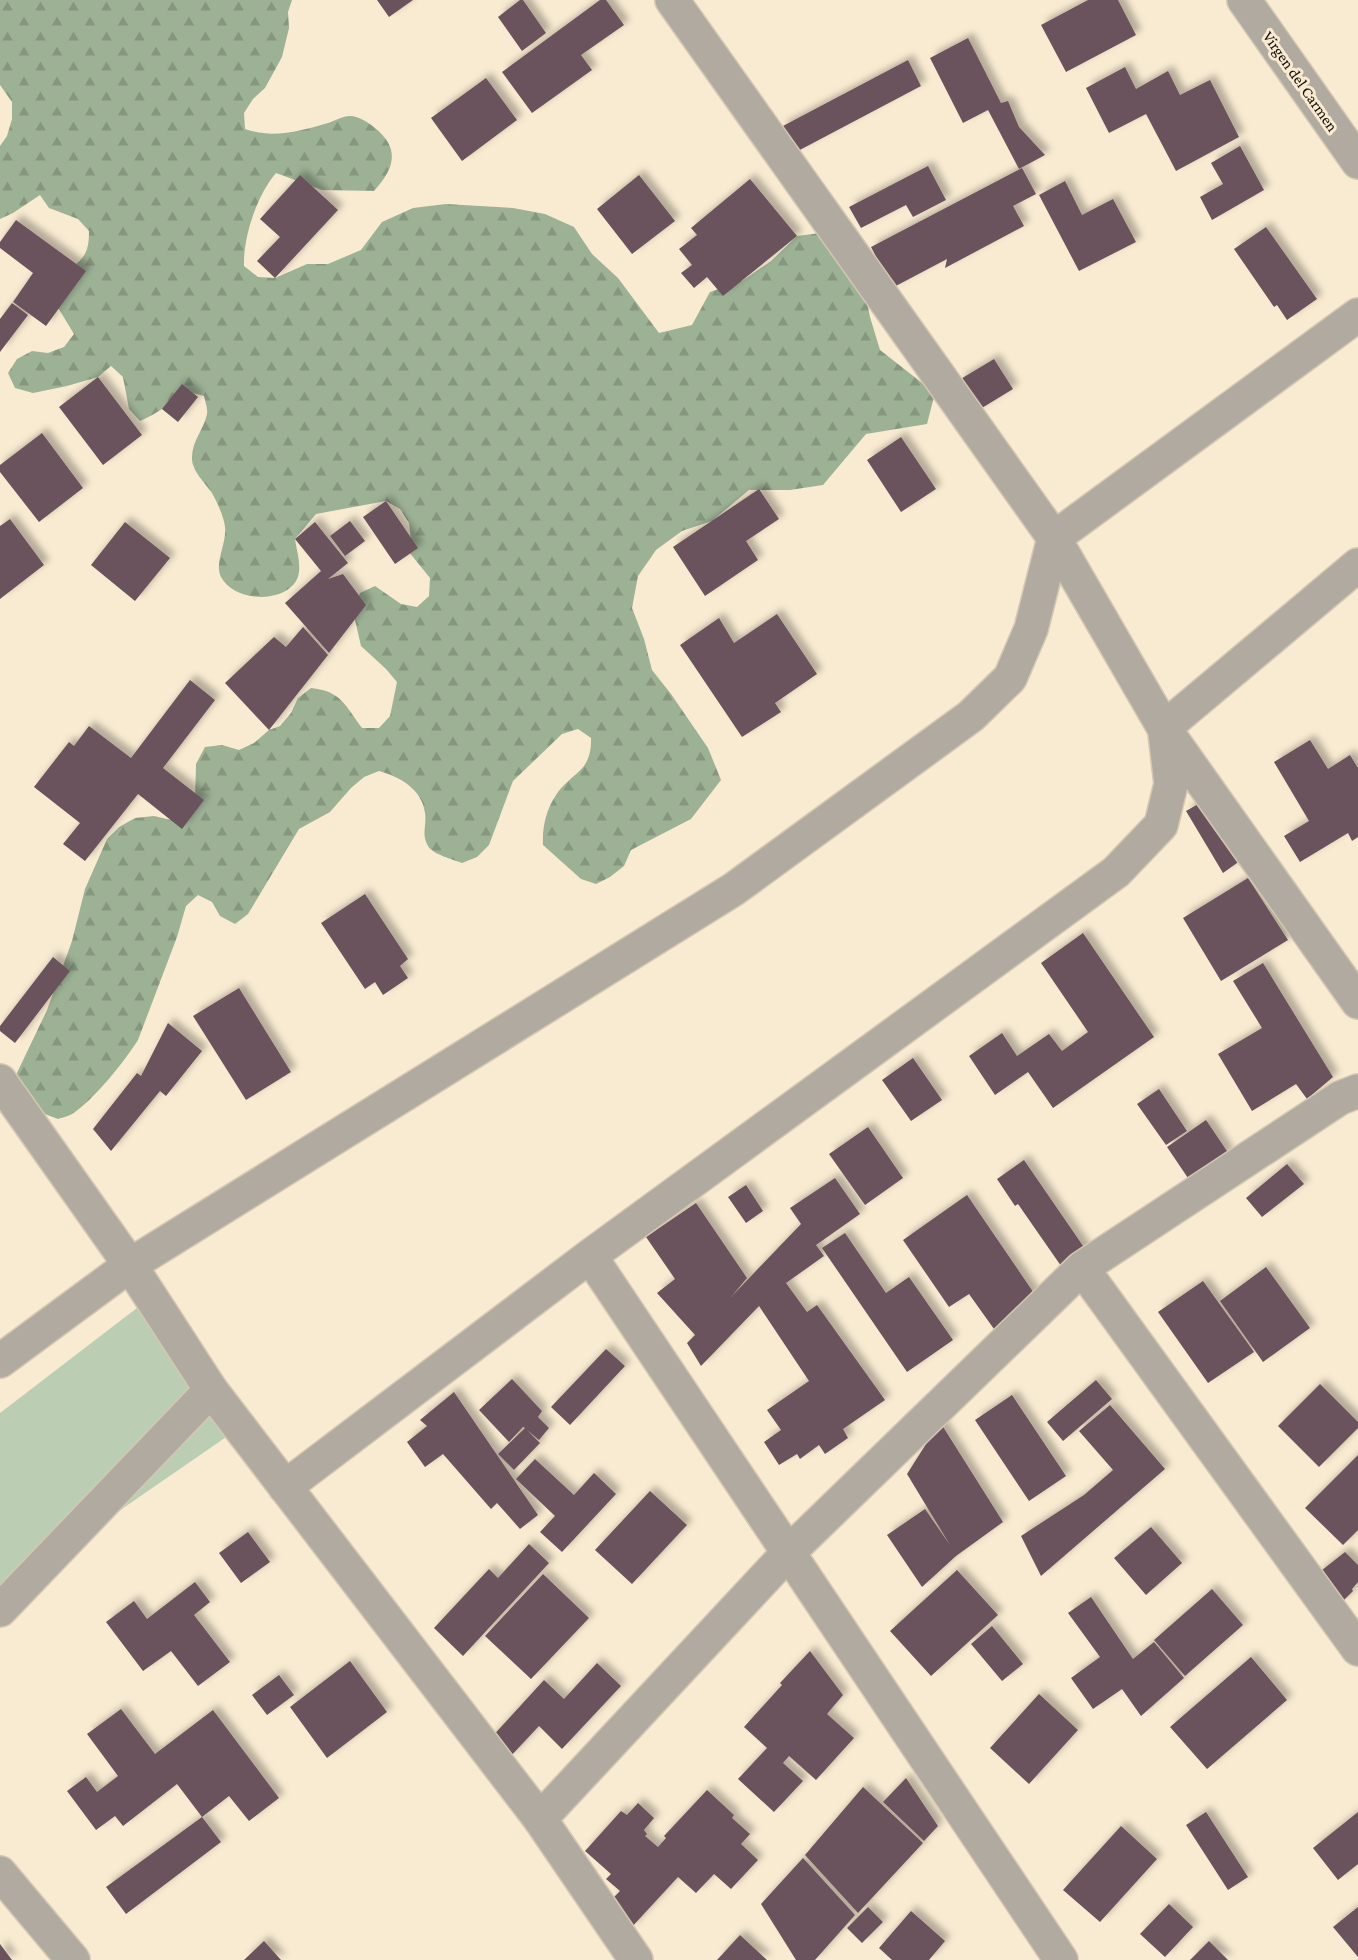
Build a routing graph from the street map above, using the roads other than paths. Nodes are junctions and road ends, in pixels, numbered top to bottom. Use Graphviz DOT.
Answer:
graph roads {
  1 [pos="672,0"];
  2 [pos="1244,0"];
  3 [pos="1358,162"];
  4 [pos="1358,315"];
  5 [pos="1054,538"];
  6 [pos="1358,565"];
  7 [pos="1164,728"];
  8 [pos="1358,1002"];
  9 [pos="0,1081"];
  10 [pos="1358,1091"];
  11 [pos="590,1256"];
  12 [pos="130,1265"];
  13 [pos="1082,1268"];
  14 [pos="0,1361"];
  15 [pos="211,1390"];
  16 [pos="285,1487"];
  17 [pos="789,1552"];
  18 [pos="0,1610"];
  19 [pos="1358,1648"];
  20 [pos="540,1819"];
  21 [pos="0,1873"];
  22 [pos="73,1960"];
  23 [pos="636,1960"];
  24 [pos="1061,1960"];
  1 -- 5 [label="street"];
  2 -- 3 [label="street, Virgen del Carmen"];
  4 -- 5 [label="street"];
  5 -- 7 [label="street"];
  5 -- 12 [label="street"];
  6 -- 7 [label="street"];
  7 -- 8 [label="street"];
  7 -- 11 [label="street"];
  9 -- 12 [label="street"];
  10 -- 13 [label="street"];
  11 -- 16 [label="street"];
  11 -- 17 [label="street"];
  12 -- 14 [label="street"];
  12 -- 15 [label="street"];
  13 -- 17 [label="street"];
  13 -- 19 [label="street"];
  15 -- 16 [label="street"];
  15 -- 18 [label="street"];
  16 -- 20 [label="street"];
  17 -- 20 [label="street"];
  17 -- 24 [label="street"];
  20 -- 23 [label="street"];
  21 -- 22 [label="street"];
}
